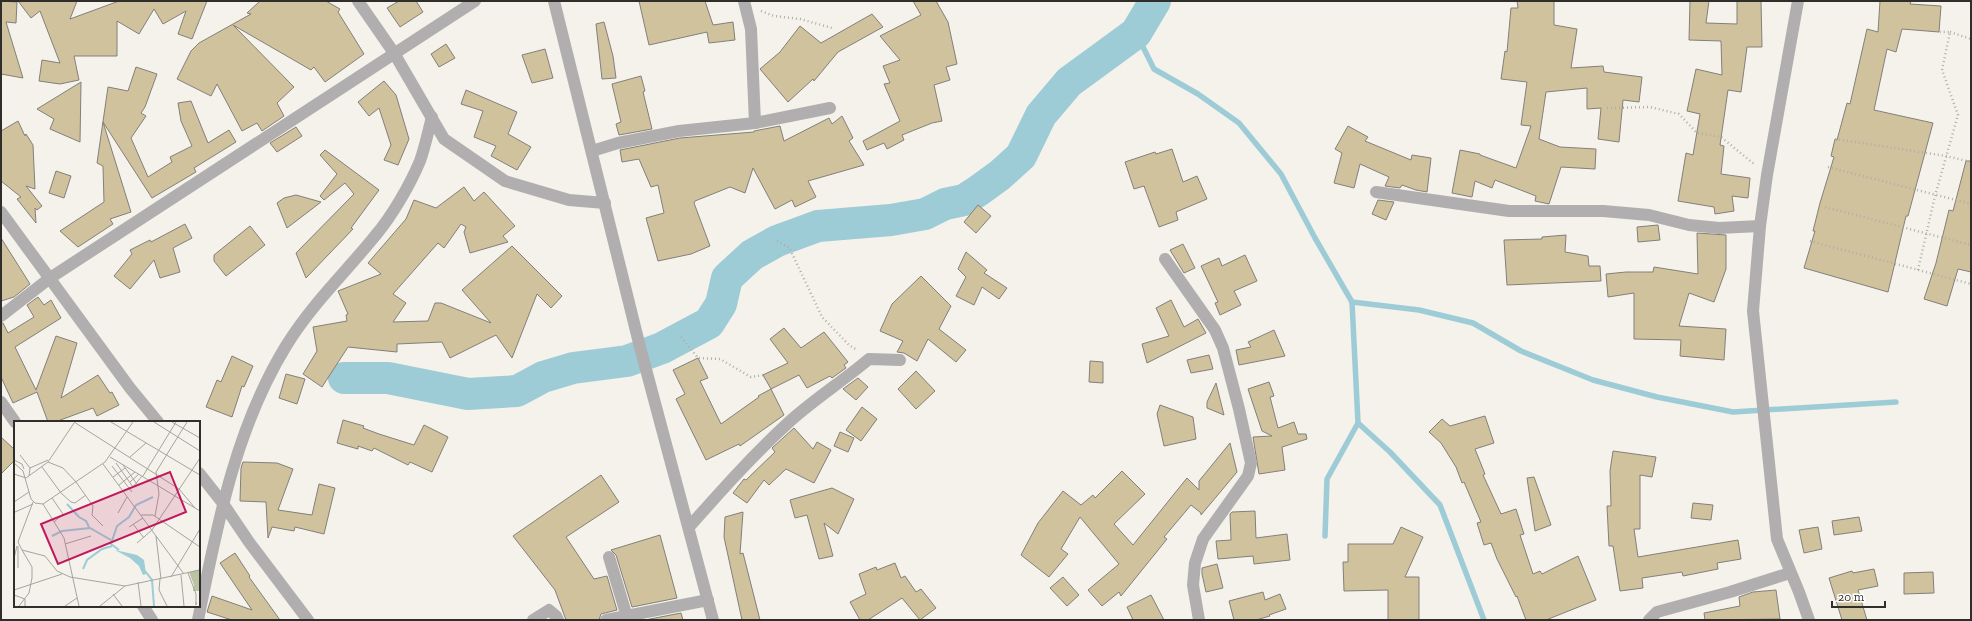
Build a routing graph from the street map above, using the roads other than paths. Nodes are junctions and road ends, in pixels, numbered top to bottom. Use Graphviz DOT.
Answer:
graph roads {
  1 [pos="358,1"];
  2 [pos="475,1"];
  3 [pos="554,1"];
  4 [pos="1798,1"];
  5 [pos="745,3"];
  6 [pos="394,53"];
  7 [pos="830,108"];
  8 [pos="432,118"];
  9 [pos="755,123"];
  10 [pos="592,151"];
  11 [pos="1376,192"];
  12 [pos="605,203"];
  13 [pos="1,212"];
  14 [pos="1760,226"];
  15 [pos="1165,259"];
  16 [pos="50,278"];
  17 [pos="1,316"];
  18 [pos="900,360"];
  19 [pos="1,402"];
  20 [pos="14,421"];
  21 [pos="157,421"];
  22 [pos="200,474"];
  23 [pos="222,502"];
  24 [pos="689,527"];
  25 [pos="609,557"];
  26 [pos="1790,573"];
  27 [pos="708,600"];
  28 [pos="144,607"];
  29 [pos="627,618"];
  30 [pos="152,620"];
  31 [pos="198,620"];
  32 [pos="308,620"];
  33 [pos="533,620"];
  34 [pos="558,620"];
  35 [pos="606,620"];
  36 [pos="713,620"];
  37 [pos="1199,620"];
  38 [pos="1649,620"];
  39 [pos="1809,620"];
  1 -- 6 [label="street"];
  2 -- 6 [label="street"];
  3 -- 10 [label="street"];
  4 -- 14 [label="street"];
  5 -- 9 [label="street"];
  6 -- 8 [label="street"];
  6 -- 16 [label="street"];
  7 -- 9 [label="street"];
  8 -- 12 [label="street"];
  8 -- 23 [label="street"];
  9 -- 10 [label="street"];
  10 -- 12 [label="street"];
  11 -- 14 [label="street"];
  12 -- 24 [label="street"];
  13 -- 16 [label="street"];
  14 -- 26 [label="street"];
  15 -- 37 [label="street"];
  16 -- 17 [label="street"];
  16 -- 21 [label="street"];
  18 -- 24 [label="street"];
  19 -- 20 [label="street"];
  22 -- 23 [label="street"];
  23 -- 31 [label="street"];
  23 -- 32 [label="street"];
  24 -- 27 [label="street"];
  25 -- 29 [label="street"];
  26 -- 38 [label="street"];
  26 -- 39 [label="street"];
  27 -- 29 [label="street"];
  27 -- 36 [label="street"];
  28 -- 30 [label="street"];
  29 -- 35 [label="street"];
  33 -- 34 [label="street"];
}
